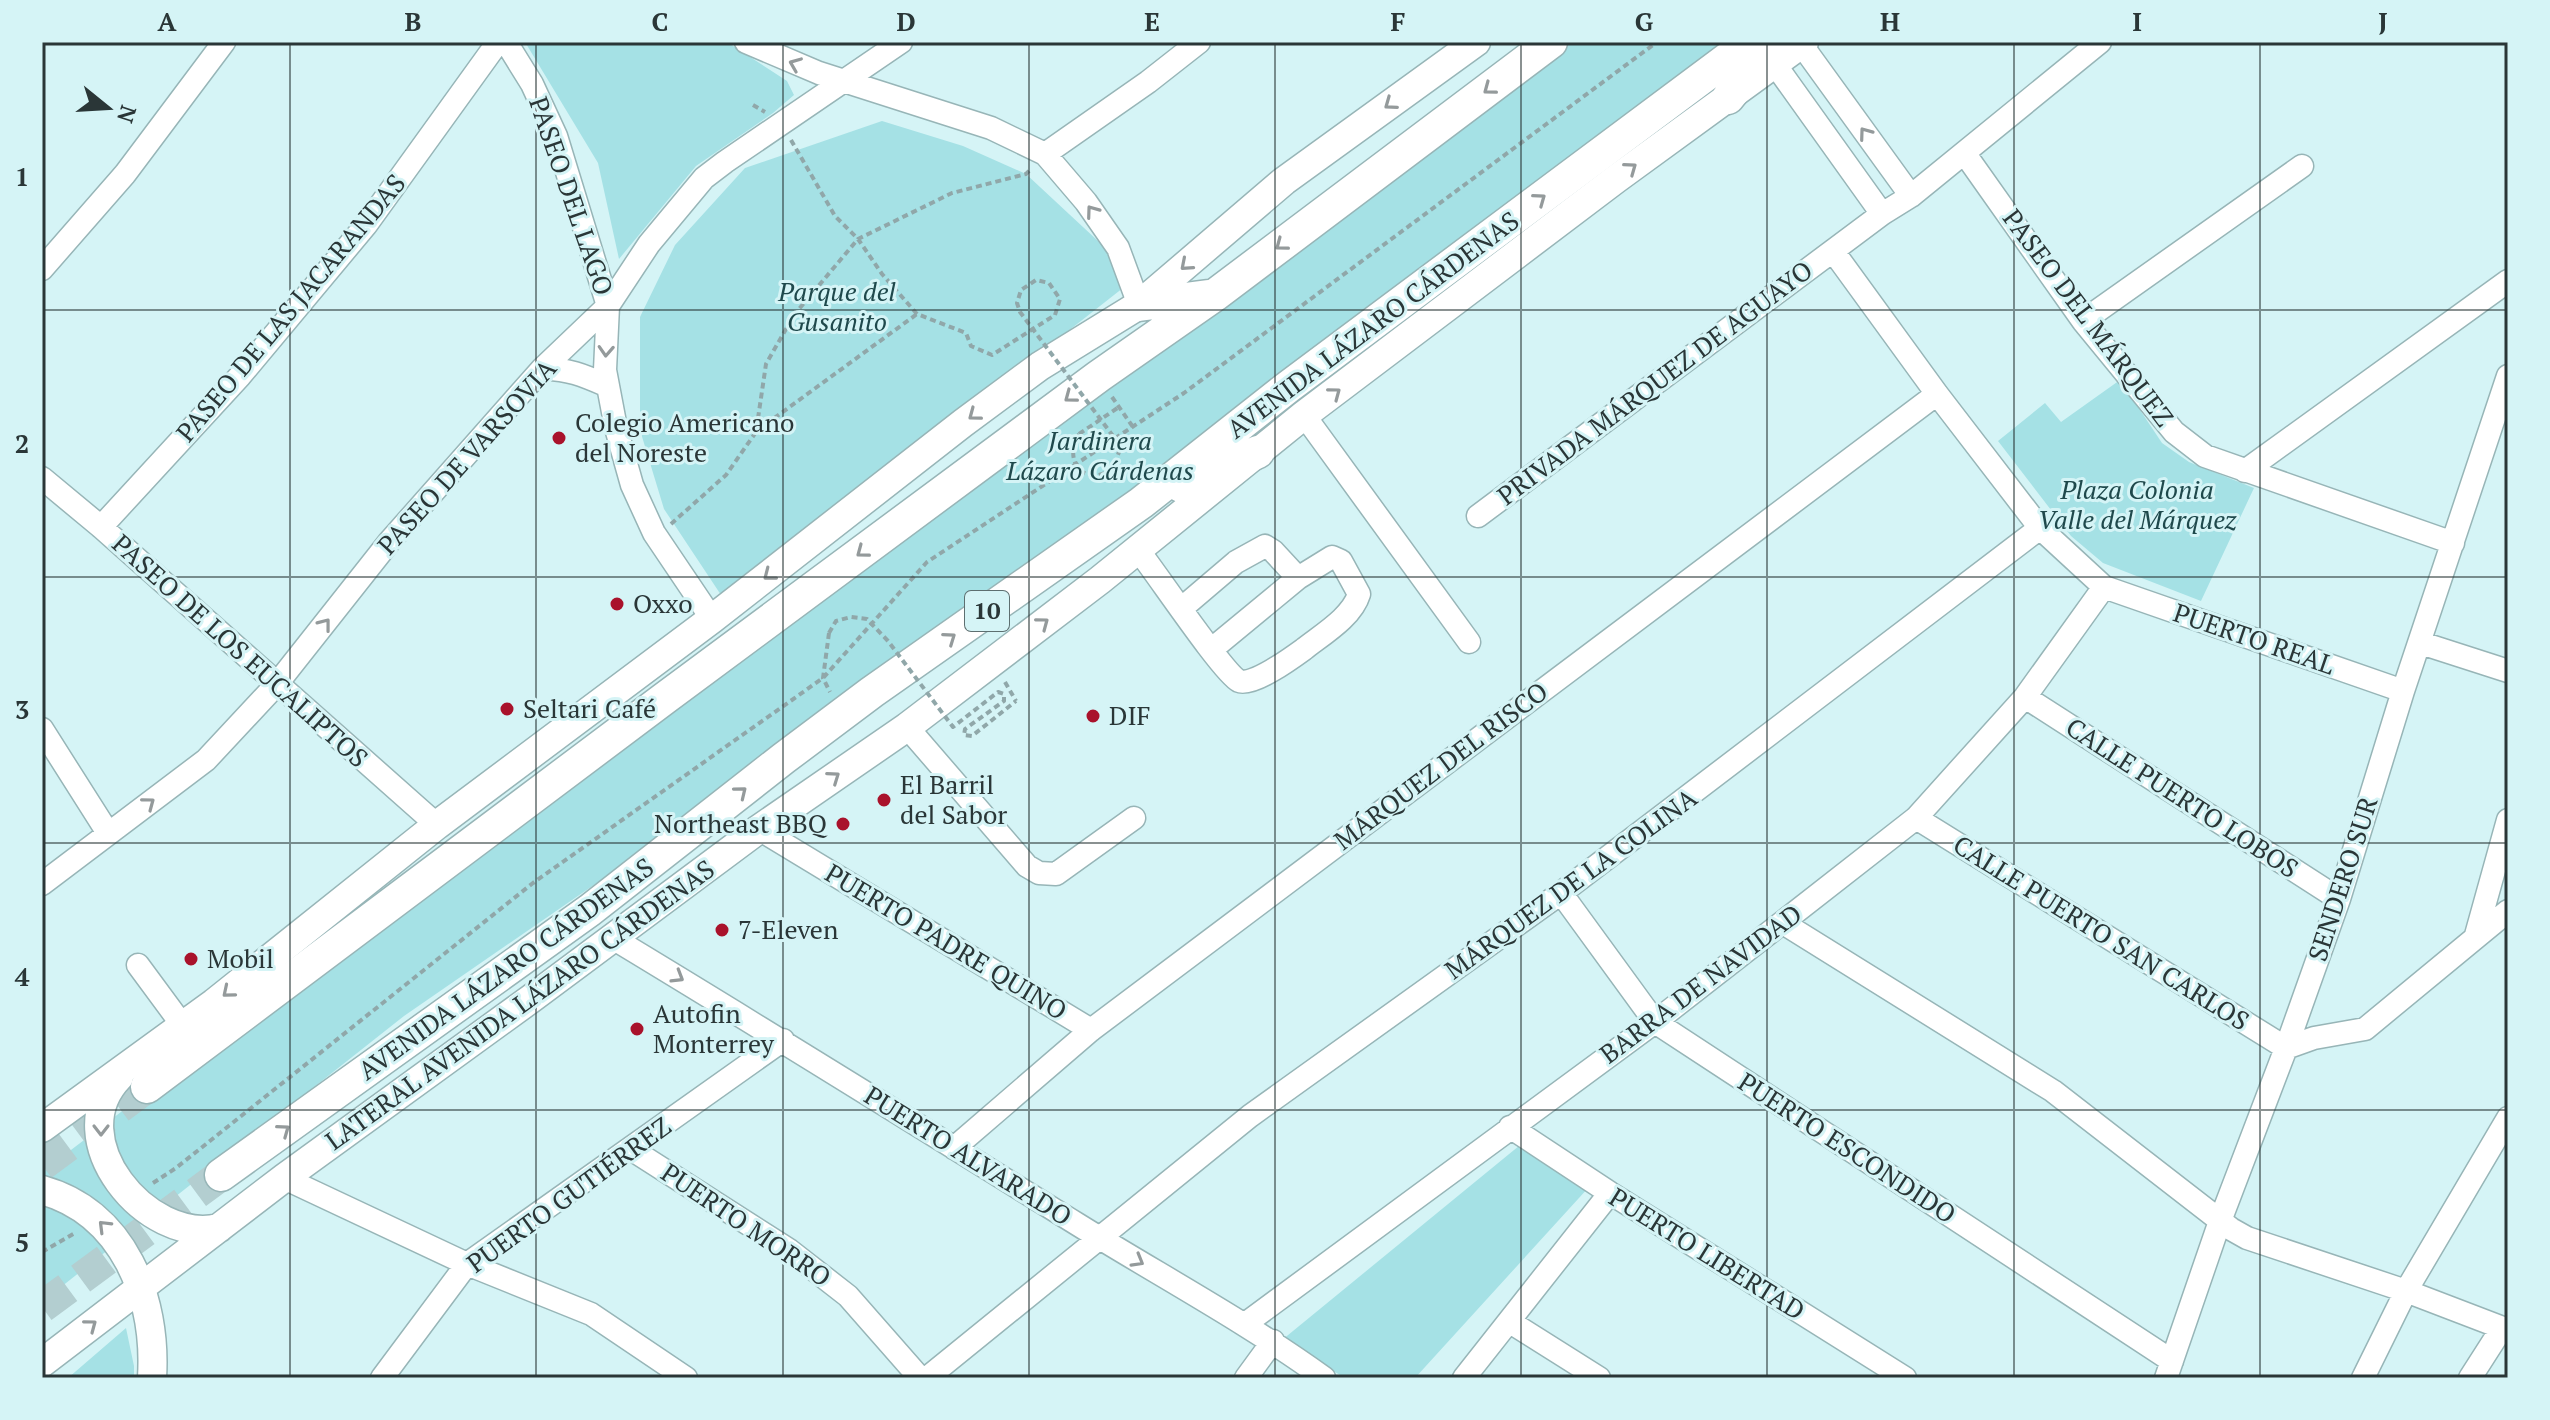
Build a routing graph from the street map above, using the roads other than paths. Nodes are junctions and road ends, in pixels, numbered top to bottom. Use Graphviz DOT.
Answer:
graph roads {
  1 [pos="224,42"];
  2 [pos="498,42"];
  3 [pos="506,42"];
  4 [pos="746,42"];
  5 [pos="901,42"];
  6 [pos="1199,42"];
  7 [pos="1476,42"];
  8 [pos="1551,42"];
  9 [pos="2100,42"];
  10 [pos="1781,47"];
  11 [pos="847,81"];
  12 [pos="1728,98"];
  13 [pos="1045,154"];
  14 [pos="1965,154"];
  15 [pos="2302,166"];
  16 [pos="1911,196"];
  17 [pos="1882,214"];
  18 [pos="1833,251"];
  19 [pos="42,269"];
  20 [pos="2508,281"];
  21 [pos="1215,295"];
  22 [pos="1139,305"];
  23 [pos="608,306"];
  24 [pos="2083,321"];
  25 [pos="542,369"];
  26 [pos="2508,376"];
  27 [pos="608,386"];
  28 [pos="1937,394"];
  29 [pos="1304,415"];
  30 [pos="1258,452"];
  31 [pos="2245,471"];
  32 [pos="42,478"];
  33 [pos="1141,503"];
  34 [pos="1478,516"];
  35 [pos="101,527"];
  36 [pos="2040,528"];
  37 [pos="2453,543"];
  38 [pos="1138,550"];
  39 [pos="1298,578"];
  40 [pos="2104,587"];
  41 [pos="1182,608"];
  42 [pos="712,619"];
  43 [pos="1469,642"];
  44 [pos="2421,643"];
  45 [pos="1212,649"];
  46 [pos="2508,671"];
  47 [pos="276,685"];
  48 [pos="2403,691"];
  49 [pos="2025,697"];
  50 [pos="907,727"];
  51 [pos="42,729"];
  52 [pos="1134,818"];
  53 [pos="1916,818"];
  54 [pos="2508,820"];
  55 [pos="437,825"];
  56 [pos="759,829"];
  57 [pos="108,833"];
  58 [pos="42,884"];
  59 [pos="1561,893"];
  60 [pos="2339,899"];
  61 [pos="2508,911"];
  62 [pos="1783,923"];
  63 [pos="2476,935"];
  64 [pos="611,937"];
  65 [pos="138,965"];
  66 [pos="1655,1022"];
  67 [pos="183,1026"];
  68 [pos="1091,1030"];
  69 [pos="783,1040"];
  70 [pos="2286,1048"];
  71 [pos="140,1075"];
  72 [pos="2508,1118"];
  73 [pos="1510,1127"];
  74 [pos="42,1128"];
  75 [pos="954,1148"];
  76 [pos="631,1149"];
  77 [pos="221,1175"];
  78 [pos="284,1178"];
  79 [pos="42,1190"];
  80 [pos="1610,1193"];
  81 [pos="2220,1221"];
  82 [pos="219,1228"];
  83 [pos="1101,1239"];
  84 [pos="467,1264"];
  85 [pos="140,1288"];
  86 [pos="2406,1291"];
  87 [pos="1510,1322"];
  88 [pos="1245,1324"];
  89 [pos="2505,1329"];
  90 [pos="1273,1341"];
  91 [pos="42,1363"];
  92 [pos="2169,1370"];
  93 [pos="152,1378"];
  94 [pos="382,1378"];
  95 [pos="686,1378"];
  96 [pos="920,1378"];
  97 [pos="927,1378"];
  98 [pos="1246,1378"];
  99 [pos="1324,1378"];
  100 [pos="1464,1378"];
  101 [pos="1599,1378"];
  102 [pos="1905,1378"];
  103 [pos="2363,1378"];
  104 [pos="2470,1378"];
  1 -- 19 [label="street"];
  2 -- 35 [label="street, PASEO DE LAS JACARANDAS"];
  3 -- 23 [label="street, PASEO DEL LAGO"];
  11 -- 4 [label="street, one-way"];
  5 -- 11 [label="street, PASEO DE VARSOVIA"];
  6 -- 13 [label="street"];
  7 -- 22 [label="main road, one-way"];
  8 -- 21 [label="highway, one-way"];
  9 -- 14 [label="street"];
  10 -- 12 [label="highway"];
  16 -- 10 [label="street, one-way"];
  10 -- 17 [label="street"];
  33 -- 10 [label="highway, AVENIDA LÁZARO CÁRDENAS / 10, one-way"];
  11 -- 13 [label="street"];
  11 -- 23 [label="street, PASEO DE VARSOVIA"];
  29 -- 12 [label="main road, LATERAL AVENIDA LÁZARO CÁRDENAS, one-way"];
  22 -- 13 [label="street, one-way"];
  14 -- 16 [label="street, PRIVADA MÁRQUEZ DE AGUAYO"];
  14 -- 24 [label="street, PASEO DEL MÁRQUEZ"];
  15 -- 24 [label="street"];
  16 -- 17 [label="street, PRIVADA MÁRQUEZ DE AGUAYO"];
  17 -- 18 [label="street, PRIVADA MÁRQUEZ DE AGUAYO"];
  18 -- 28 [label="street"];
  18 -- 34 [label="street, PRIVADA MÁRQUEZ DE AGUAYO"];
  20 -- 31 [label="street"];
  21 -- 22 [label="highway"];
  21 -- 71 [label="highway, one-way"];
  22 -- 42 [label="main road, one-way"];
  23 -- 25 [label="street, PASEO DE VARSOVIA"];
  23 -- 27 [label="street, PASEO DEL LAGO, one-way"];
  24 -- 31 [label="street, PASEO DEL MÁRQUEZ"];
  25 -- 27 [label="street"];
  47 -- 25 [label="street, PASEO DE VARSOVIA, one-way"];
  26 -- 37 [label="street, SENDERO SUR"];
  27 -- 42 [label="street, PASEO DEL LAGO"];
  28 -- 36 [label="street"];
  28 -- 68 [label="street, MÁRQUEZ DEL RISCO"];
  29 -- 30 [label="main road, LATERAL AVENIDA LÁZARO CÁRDENAS"];
  29 -- 43 [label="street"];
  30 -- 33 [label="highway"];
  30 -- 38 [label="main road, LATERAL AVENIDA LÁZARO CÁRDENAS"];
  31 -- 37 [label="street, PASEO DEL MÁRQUEZ"];
  32 -- 35 [label="street, PASEO DE LOS EUCALIPTOS"];
  77 -- 33 [label="highway, AVENIDA LÁZARO CÁRDENAS / 10, one-way"];
  35 -- 47 [label="street, PASEO DE LOS EUCALIPTOS"];
  36 -- 40 [label="street"];
  36 -- 59 [label="street, MÁRQUEZ DE LA COLINA"];
  37 -- 44 [label="street, SENDERO SUR"];
  38 -- 41 [label="street"];
  50 -- 38 [label="main road, LATERAL AVENIDA LÁZARO CÁRDENAS, one-way"];
  39 -- 41 [label="street"];
  39 -- 45 [label="street"];
  39 -- 45 [label="street"];
  40 -- 48 [label="street, PUERTO REAL"];
  40 -- 49 [label="street, BARRA DE NAVIDAD"];
  41 -- 45 [label="street"];
  42 -- 55 [label="main road"];
  44 -- 46 [label="street"];
  44 -- 48 [label="street, SENDERO SUR"];
  47 -- 55 [label="street, PASEO DE LOS EUCALIPTOS"];
  57 -- 47 [label="street, PASEO DE VARSOVIA, one-way"];
  48 -- 60 [label="street, SENDERO SUR"];
  49 -- 53 [label="street, BARRA DE NAVIDAD"];
  49 -- 60 [label="street, CALLE PUERTO LOBOS"];
  50 -- 52 [label="street"];
  56 -- 50 [label="main road, LATERAL AVENIDA LÁZARO CÁRDENAS, one-way"];
  51 -- 57 [label="street"];
  53 -- 62 [label="street, BARRA DE NAVIDAD"];
  53 -- 70 [label="street, CALLE PUERTO SAN CARLOS"];
  54 -- 63 [label="street"];
  55 -- 67 [label="main road, one-way"];
  56 -- 64 [label="main road, LATERAL AVENIDA LÁZARO CÁRDENAS"];
  56 -- 68 [label="street, PUERTO PADRE QUINO"];
  57 -- 58 [label="street, PASEO DE VARSOVIA"];
  59 -- 66 [label="street, PUERTO ESCONDIDO"];
  59 -- 83 [label="street, MÁRQUEZ DE LA COLINA"];
  60 -- 70 [label="street, SENDERO SUR"];
  61 -- 63 [label="street"];
  62 -- 66 [label="street, BARRA DE NAVIDAD"];
  62 -- 81 [label="street"];
  63 -- 70 [label="street"];
  64 -- 69 [label="street, PUERTO ALVARADO, one-way"];
  64 -- 78 [label="main road, LATERAL AVENIDA LÁZARO CÁRDENAS"];
  65 -- 67 [label="street"];
  66 -- 73 [label="street, BARRA DE NAVIDAD"];
  66 -- 92 [label="street, PUERTO ESCONDIDO"];
  67 -- 71 [label="main road"];
  68 -- 75 [label="street, MÁRQUEZ DEL RISCO"];
  69 -- 75 [label="street, PUERTO ALVARADO"];
  69 -- 76 [label="street, PUERTO GUTIÉRREZ"];
  70 -- 81 [label="street, SENDERO SUR"];
  71 -- 74 [label="main road"];
  71 -- 82 [label="main road, one-way"];
  72 -- 86 [label="street"];
  73 -- 80 [label="street, PUERTO LIBERTAD"];
  73 -- 88 [label="street, BARRA DE NAVIDAD"];
  75 -- 83 [label="street, PUERTO ALVARADO"];
  76 -- 84 [label="street, PUERTO GUTIÉRREZ"];
  76 -- 96 [label="street, PUERTO MORRO"];
  78 -- 82 [label="main road, LATERAL AVENIDA LÁZARO CÁRDENAS"];
  78 -- 84 [label="street"];
  85 -- 79 [label="main road, one-way"];
  80 -- 87 [label="street"];
  80 -- 102 [label="street, PUERTO LIBERTAD"];
  81 -- 86 [label="street"];
  81 -- 92 [label="street, SENDERO SUR"];
  82 -- 85 [label="main road, LATERAL AVENIDA LÁZARO CÁRDENAS"];
  83 -- 88 [label="street, PUERTO ALVARADO, one-way"];
  83 -- 97 [label="street, MÁRQUEZ DE LA COLINA"];
  84 -- 94 [label="street, PUERTO GUTIÉRREZ"];
  84 -- 95 [label="street"];
  91 -- 85 [label="main road, LATERAL AVENIDA LÁZARO CÁRDENAS, one-way"];
  85 -- 93 [label="main road"];
  86 -- 89 [label="street"];
  86 -- 103 [label="street"];
  87 -- 100 [label="street"];
  87 -- 101 [label="street"];
  88 -- 90 [label="street, PUERTO ALVARADO"];
  89 -- 104 [label="street"];
  90 -- 98 [label="street"];
  90 -- 99 [label="street, PUERTO ALVARADO"];
}
